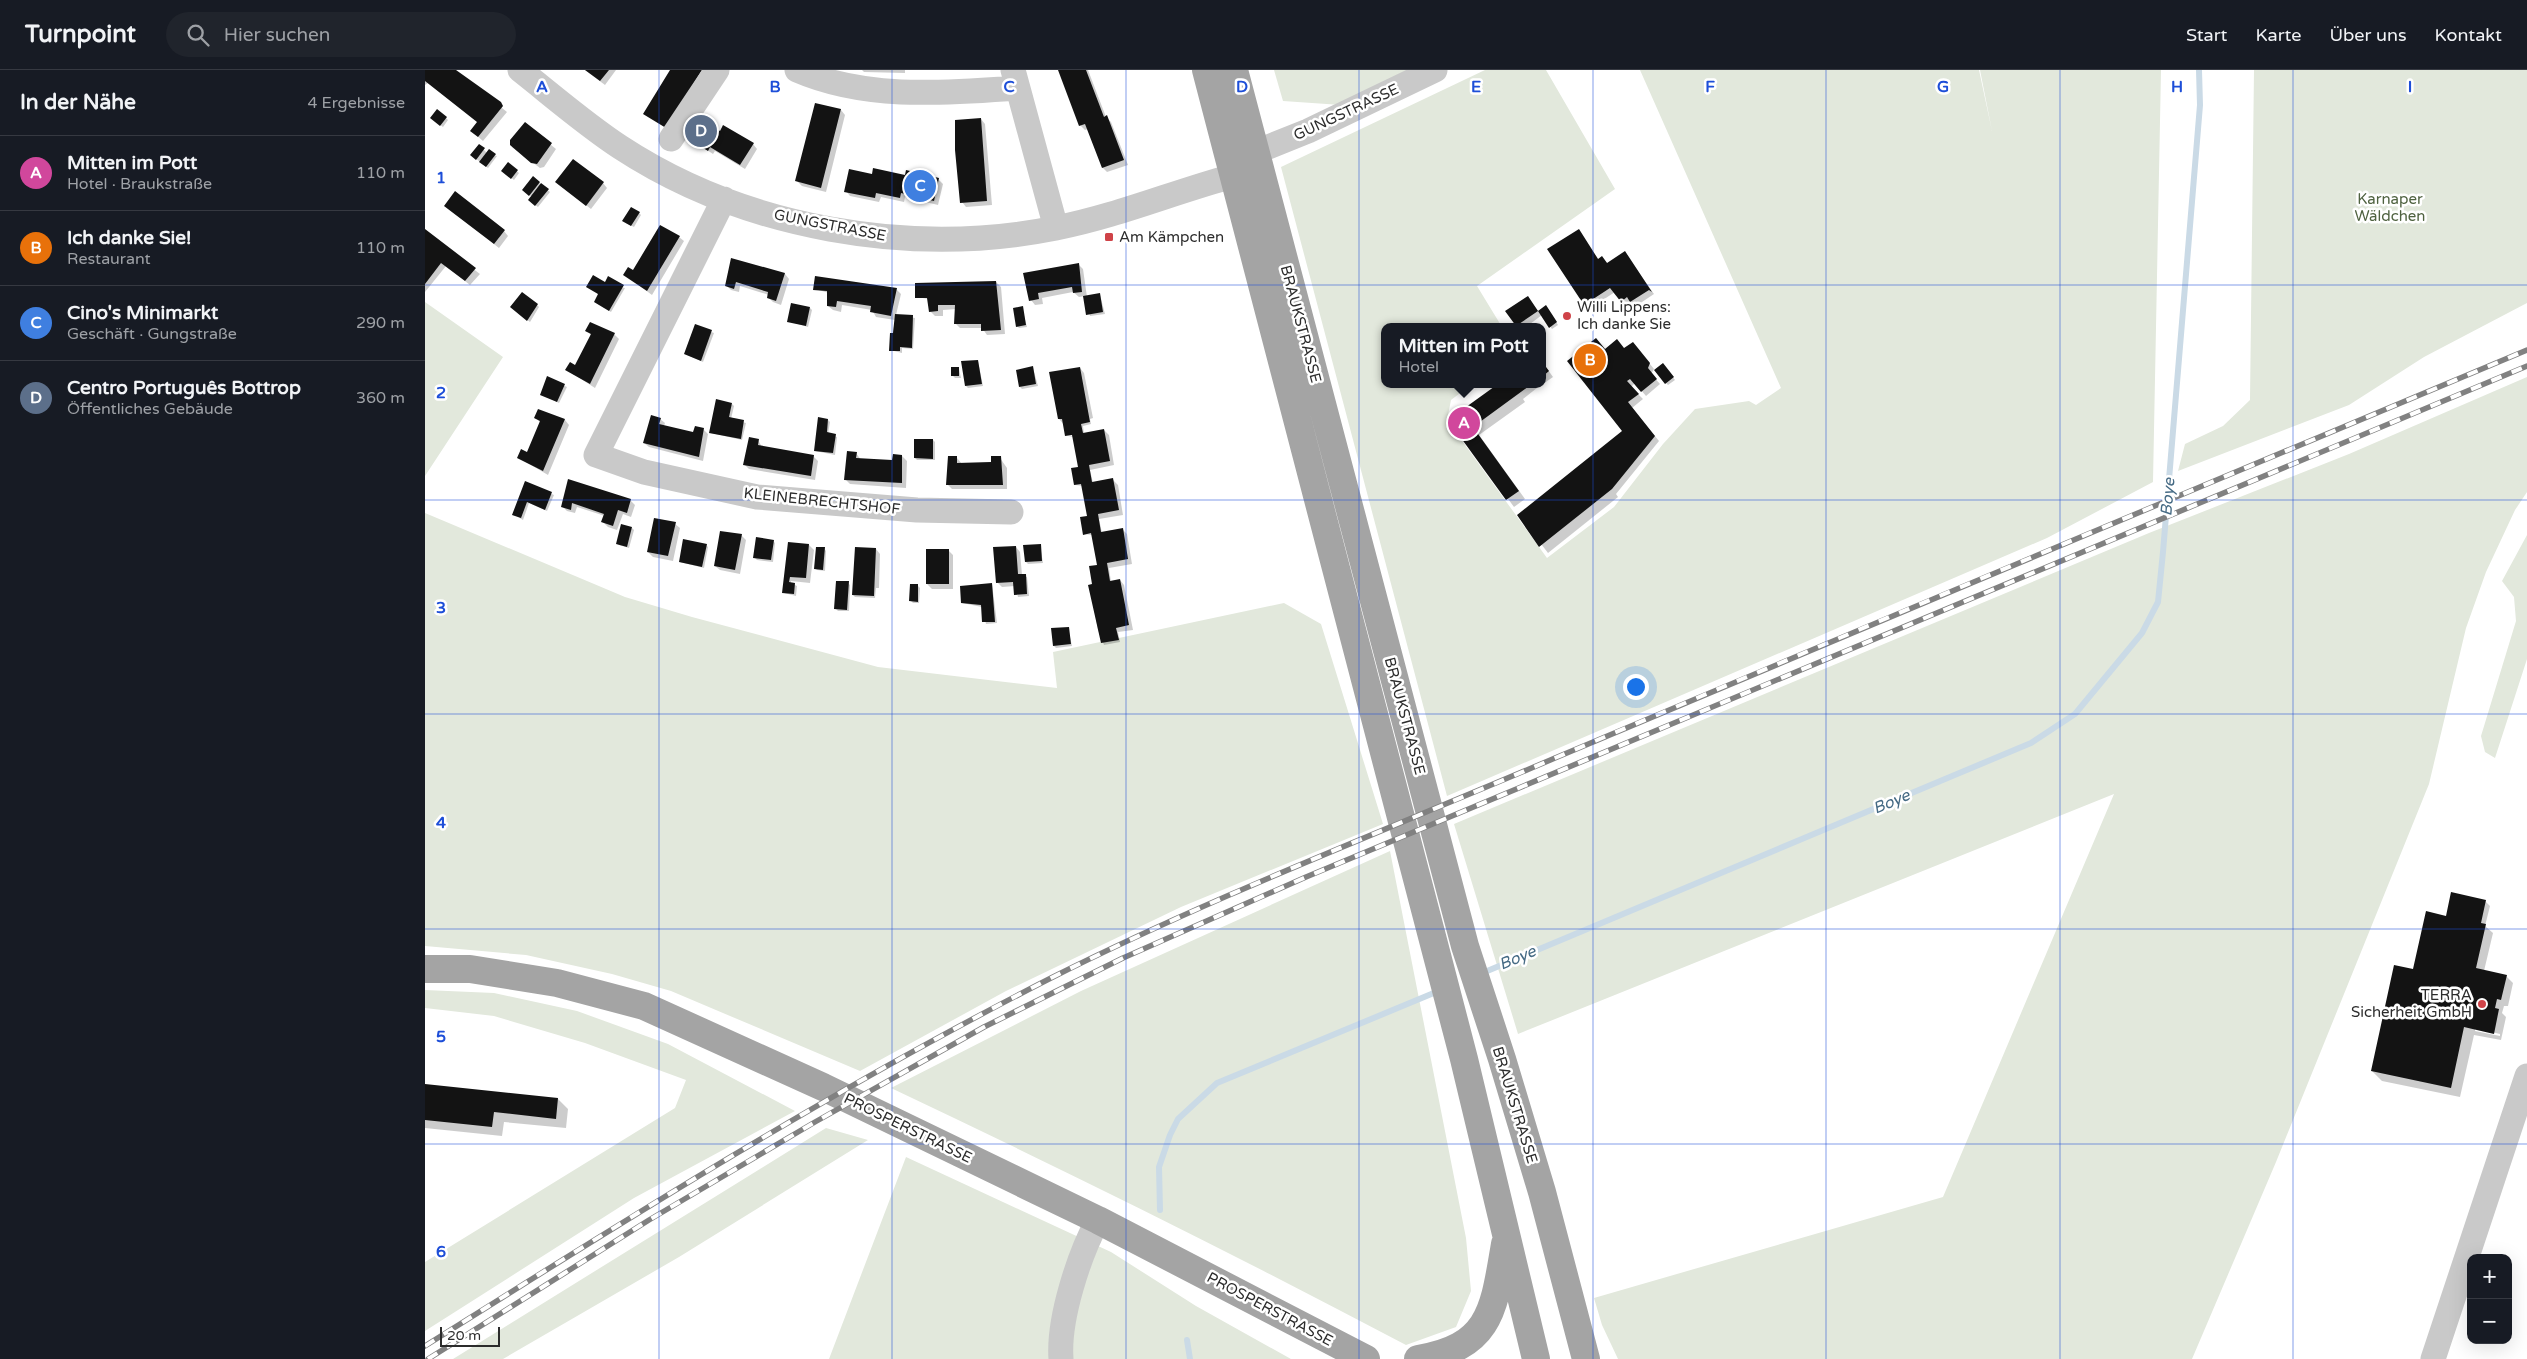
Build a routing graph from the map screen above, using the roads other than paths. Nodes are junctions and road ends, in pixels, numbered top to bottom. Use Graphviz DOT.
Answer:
graph roads {
  1 [pos="519,70"];
  2 [pos="717,70"];
  3 [pos="797,70"];
  4 [pos="1206,70"];
  5 [pos="1234,70"];
  6 [pos="1435,70"];
  7 [pos="1015,79"];
  8 [pos="671,139"];
  9 [pos="1256,152"];
  10 [pos="1233,176"];
  11 [pos="724,199"];
  12 [pos="1056,228"];
  13 [pos="1011,512"];
  14 [pos="425,969"];
  15 [pos="2527,1076"];
  16 [pos="1098,1220"];
  17 [pos="1507,1233"];
  18 [pos="1061,1359"];
  19 [pos="1366,1359"];
  20 [pos="1418,1359"];
  21 [pos="1536,1359"];
  22 [pos="1586,1359"];
  23 [pos="2433,1359"];
  1 -- 11 [label="street, GUNGSTRASSE"];
  2 -- 8 [label="street"];
  3 -- 7 [label="street"];
  4 -- 10 [label="main road, BRAUKSTRASSE"];
  5 -- 9 [label="main road, BRAUKSTRASSE"];
  6 -- 9 [label="street, GUNGSTRASSE"];
  7 -- 12 [label="street"];
  9 -- 22 [label="main road, BRAUKSTRASSE"];
  10 -- 12 [label="street, GUNGSTRASSE"];
  10 -- 17 [label="main road, BRAUKSTRASSE"];
  11 -- 12 [label="street, GUNGSTRASSE"];
  11 -- 13 [label="street, KLEINEBRECHTSHOF"];
  14 -- 16 [label="main road, PROSPERSTRASSE"];
  15 -- 23 [label="street"];
  16 -- 18 [label="street"];
  16 -- 19 [label="main road, PROSPERSTRASSE"];
  17 -- 20 [label="main road"];
  17 -- 21 [label="main road, BRAUKSTRASSE"];
}
